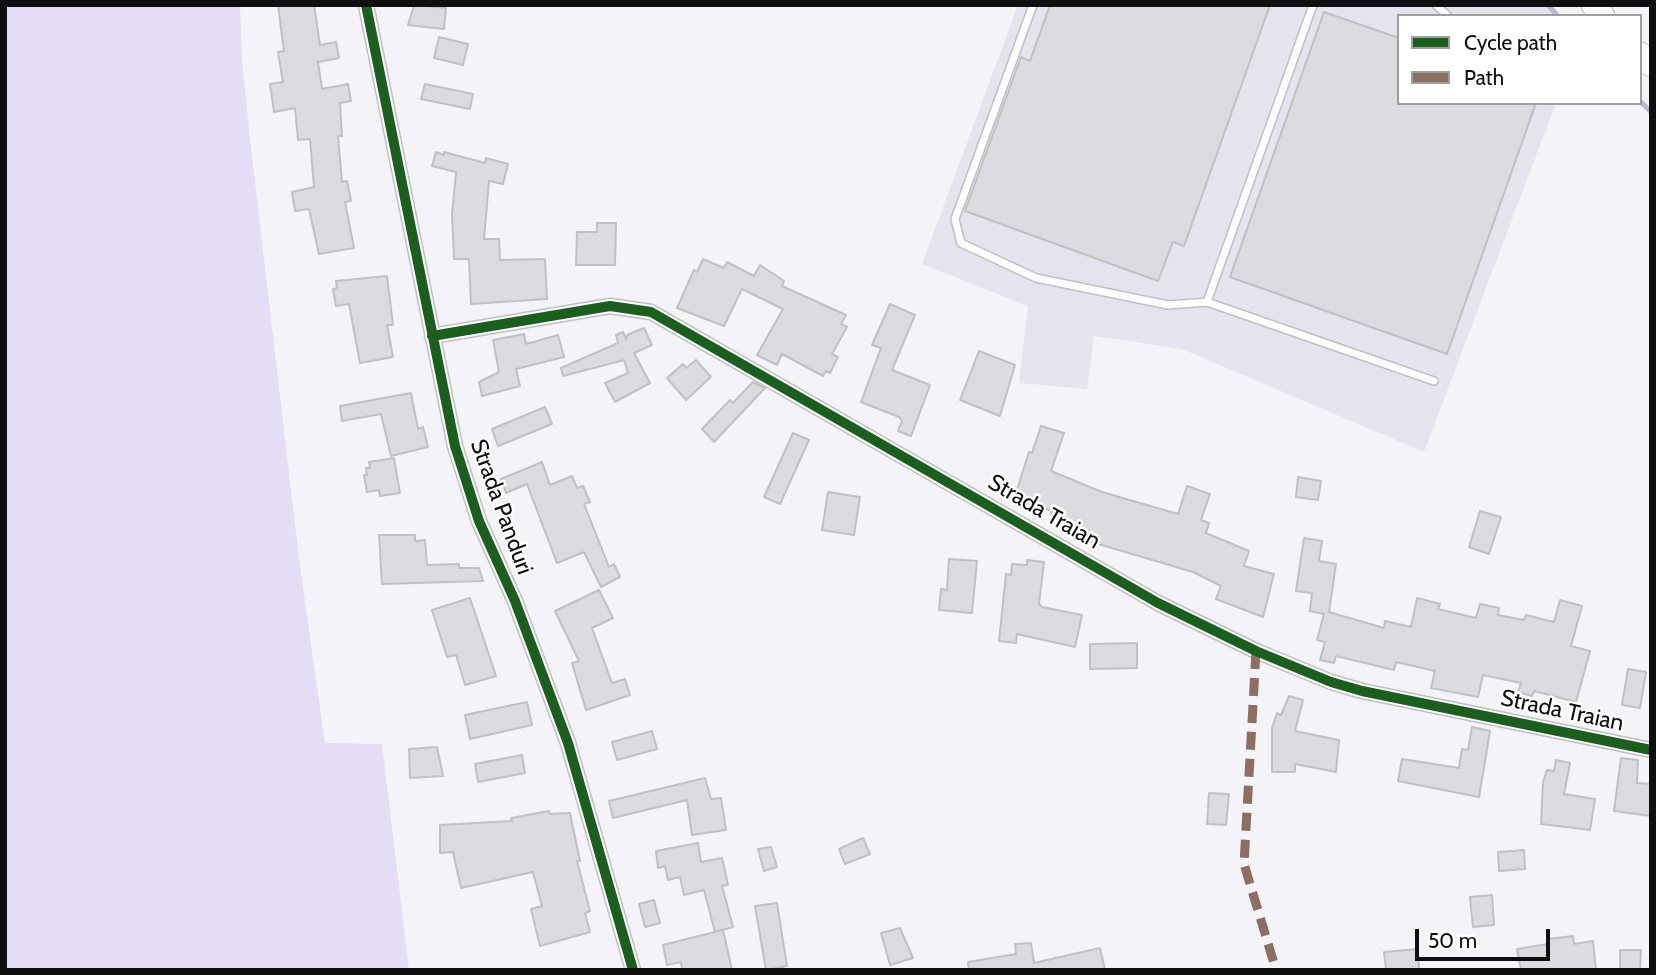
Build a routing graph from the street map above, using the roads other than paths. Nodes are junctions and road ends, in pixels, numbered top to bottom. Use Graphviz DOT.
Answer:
graph roads {
  1 [pos="366,5"];
  2 [pos="1033,5"];
  3 [pos="1313,5"];
  4 [pos="1207,302"];
  5 [pos="432,336"];
  6 [pos="1434,381"];
  7 [pos="1651,750"];
  8 [pos="633,970"];
  1 -- 5 [label="street, Strada Panduri"];
  2 -- 4 [label="lane"];
  3 -- 4 [label="lane"];
  4 -- 6 [label="lane"];
  5 -- 7 [label="street, Strada Traian"];
  5 -- 8 [label="street, Strada Panduri"];
}
